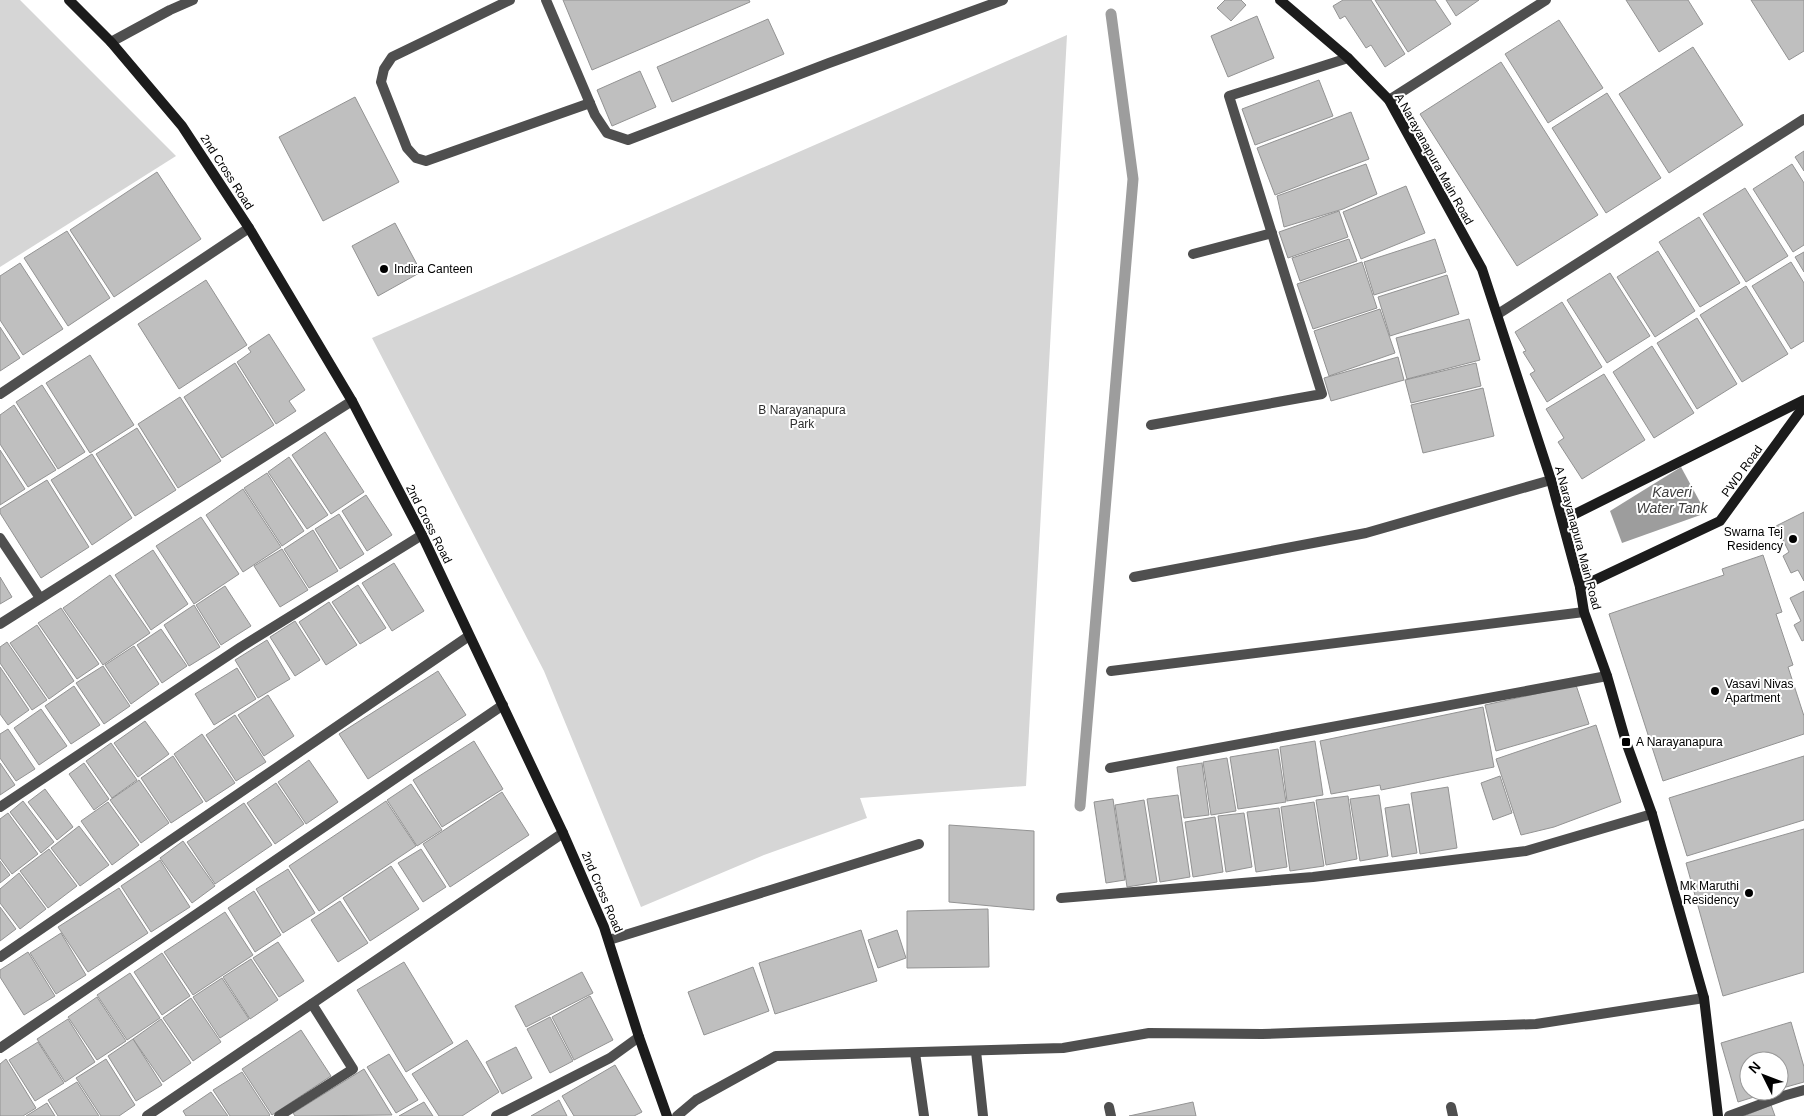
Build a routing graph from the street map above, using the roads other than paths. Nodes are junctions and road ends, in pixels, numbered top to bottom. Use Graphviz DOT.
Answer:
graph roads {
  1 [pos="69,0"];
  2 [pos="193,0"];
  3 [pos="510,0"];
  4 [pos="546,0"];
  5 [pos="1003,0"];
  6 [pos="1280,0"];
  7 [pos="1546,0"];
  8 [pos="111,42"];
  9 [pos="1348,58"];
  10 [pos="1389,100"];
  11 [pos="590,103"];
  12 [pos="1804,119"];
  13 [pos="249,228"];
  14 [pos="1272,233"];
  15 [pos="1193,254"];
  16 [pos="1498,314"];
  17 [pos="0,394"];
  18 [pos="1804,400"];
  19 [pos="352,401"];
  20 [pos="1804,406"];
  21 [pos="1151,425"];
  22 [pos="1551,480"];
  23 [pos="1563,520"];
  24 [pos="422,535"];
  25 [pos="0,538"];
  26 [pos="1134,577"];
  27 [pos="1580,587"];
  28 [pos="40,598"];
  29 [pos="1584,612"];
  30 [pos="0,624"];
  31 [pos="469,636"];
  32 [pos="1112,672"];
  33 [pos="1607,676"];
  34 [pos="503,705"];
  35 [pos="1110,768"];
  36 [pos="0,807"];
  37 [pos="1652,814"];
  38 [pos="563,834"];
  39 [pos="919,844"];
  40 [pos="1061,898"];
  41 [pos="609,940"];
  42 [pos="0,957"];
  43 [pos="1704,998"];
  44 [pos="312,1004"];
  45 [pos="639,1037"];
  46 [pos="0,1048"];
  47 [pos="976,1051"];
  48 [pos="915,1052"];
  49 [pos="1804,1090"];
  50 [pos="147,1116"];
  51 [pos="279,1116"];
  52 [pos="496,1116"];
  53 [pos="667,1116"];
  54 [pos="677,1116"];
  55 [pos="924,1116"];
  56 [pos="983,1116"];
  57 [pos="1718,1116"];
  58 [pos="1729,1116"];
  1 -- 8 [label="street, 2nd Cross Road"];
  2 -- 8 [label="street"];
  3 -- 11 [label="street"];
  4 -- 11 [label="street"];
  5 -- 11 [label="street"];
  6 -- 9 [label="street, A Narayanapura Main Road"];
  7 -- 10 [label="street"];
  8 -- 13 [label="street, 2nd Cross Road"];
  9 -- 10 [label="street, A Narayanapura Main Road"];
  9 -- 14 [label="street"];
  10 -- 16 [label="street, A Narayanapura Main Road"];
  12 -- 16 [label="street"];
  13 -- 17 [label="street"];
  13 -- 19 [label="street, 2nd Cross Road"];
  14 -- 15 [label="street"];
  14 -- 21 [label="street"];
  16 -- 22 [label="street, A Narayanapura Main Road"];
  18 -- 23 [label="street"];
  19 -- 24 [label="street, 2nd Cross Road"];
  19 -- 28 [label="street"];
  20 -- 27 [label="street, PWD Road"];
  22 -- 23 [label="street, A Narayanapura Main Road"];
  22 -- 26 [label="street"];
  23 -- 27 [label="street, A Narayanapura Main Road"];
  24 -- 31 [label="street, 2nd Cross Road"];
  24 -- 36 [label="street"];
  25 -- 28 [label="street"];
  27 -- 29 [label="street, A Narayanapura Main Road"];
  28 -- 30 [label="street"];
  29 -- 32 [label="street"];
  29 -- 33 [label="street, A Narayanapura Main Road"];
  31 -- 34 [label="street, 2nd Cross Road"];
  31 -- 42 [label="street"];
  33 -- 35 [label="street"];
  33 -- 37 [label="street, A Narayanapura Main Road"];
  34 -- 38 [label="street, 2nd Cross Road"];
  34 -- 46 [label="street"];
  37 -- 40 [label="street"];
  37 -- 43 [label="street, A Narayanapura Main Road"];
  38 -- 41 [label="street, 2nd Cross Road"];
  38 -- 44 [label="street"];
  39 -- 41 [label="street"];
  41 -- 45 [label="street, 2nd Cross Road"];
  43 -- 47 [label="street"];
  43 -- 57 [label="street, A Narayanapura Main Road"];
  44 -- 50 [label="street"];
  44 -- 51 [label="street"];
  45 -- 52 [label="street"];
  45 -- 53 [label="street, 2nd Cross Road"];
  47 -- 48 [label="street"];
  47 -- 56 [label="street"];
  48 -- 54 [label="street"];
  48 -- 55 [label="street"];
  49 -- 58 [label="street"];
}
